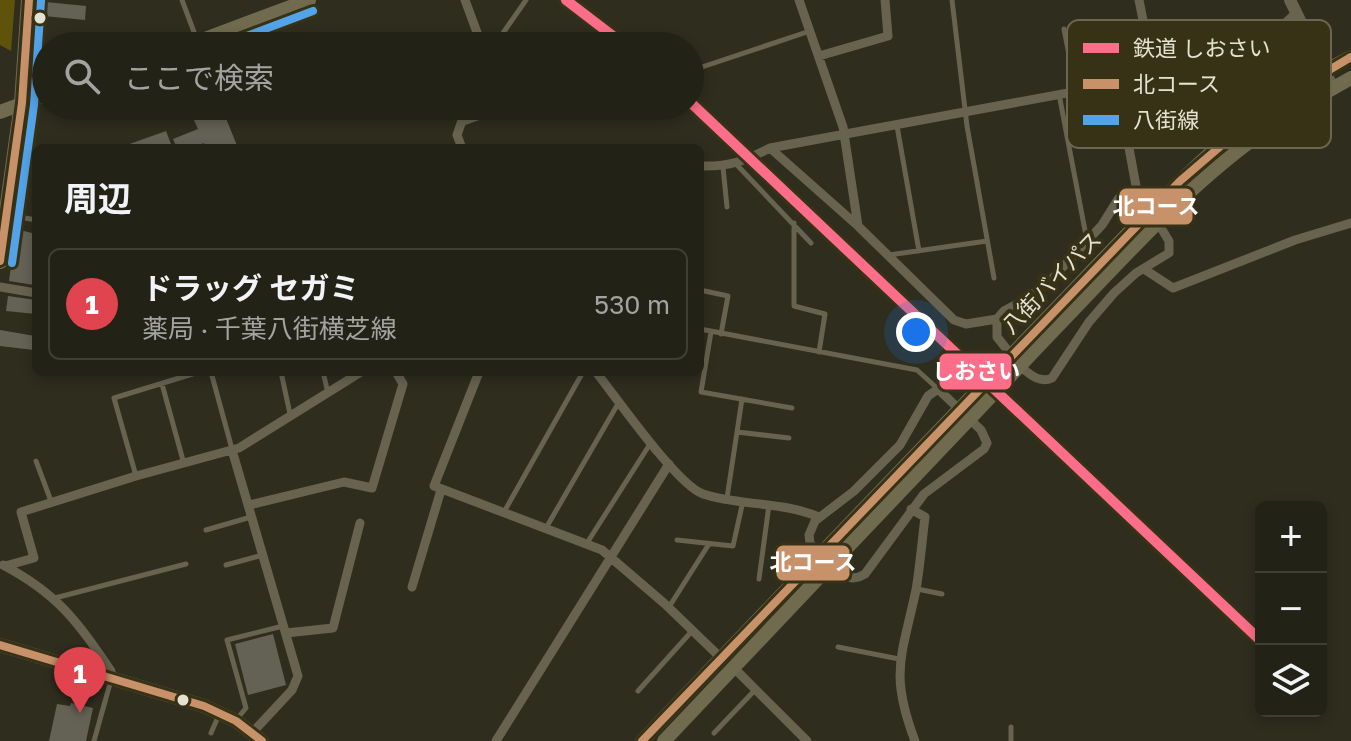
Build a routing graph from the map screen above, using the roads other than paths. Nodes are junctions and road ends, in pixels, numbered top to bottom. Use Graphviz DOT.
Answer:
graph roads {
  1 [pos="29,0"];
  2 [pos="182,0"];
  3 [pos="307,0"];
  4 [pos="465,0"];
  5 [pos="526,0"];
  6 [pos="799,0"];
  7 [pos="885,0"];
  8 [pos="952,0"];
  9 [pos="1139,0"];
  10 [pos="1290,0"];
  11 [pos="1296,13"];
  12 [pos="1143,20"];
  13 [pos="1289,20"];
  14 [pos="1299,20"];
  15 [pos="1064,29"];
  16 [pos="810,31"];
  17 [pos="189,32"];
  18 [pos="223,32"];
  19 [pos="477,32"];
  20 [pos="504,32"];
  21 [pos="1067,44"];
  22 [pos="819,56"];
  23 [pos="1351,57"];
  24 [pos="704,66"];
  25 [pos="1331,67"];
  26 [pos="1351,78"];
  27 [pos="1331,84"];
  28 [pos="1333,88"];
  29 [pos="1067,93"];
  30 [pos="1059,94"];
  31 [pos="32,100"];
  32 [pos="22,103"];
  33 [pos="0,112"];
  34 [pos="967,112"];
  35 [pos="462,120"];
  36 [pos="472,120"];
  37 [pos="460,124"];
  38 [pos="896,125"];
  39 [pos="843,134"];
  40 [pos="1067,136"];
  41 [pos="460,144"];
  42 [pos="770,148"];
  43 [pos="1069,148"];
  44 [pos="1129,148"];
  45 [pos="1219,148"];
  46 [pos="1241,148"];
  47 [pos="736,164"];
  48 [pos="704,166"];
  49 [pos="723,167"];
  50 [pos="1133,198"];
  51 [pos="727,207"];
  52 [pos="7,214"];
  53 [pos="1154,218"];
  54 [pos="32,219"];
  55 [pos="794,223"];
  56 [pos="1351,223"];
  57 [pos="858,226"];
  58 [pos="987,241"];
  59 [pos="1087,242"];
  60 [pos="811,243"];
  61 [pos="919,251"];
  62 [pos="888,255"];
  63 [pos="0,261"];
  64 [pos="1144,269"];
  65 [pos="994,278"];
  66 [pos="0,287"];
  67 [pos="704,291"];
  68 [pos="32,292"];
  69 [pos="997,319"];
  70 [pos="704,330"];
  71 [pos="711,332"];
  72 [pos="721,334"];
  73 [pos="819,352"];
  74 [pos="704,374"];
  75 [pos="187,376"];
  76 [pos="212,376"];
  77 [pos="282,376"];
  78 [pos="324,376"];
  79 [pos="354,376"];
  80 [pos="398,376"];
  81 [pos="477,376"];
  82 [pos="581,376"];
  83 [pos="599,376"];
  84 [pos="704,376"];
  85 [pos="162,384"];
  86 [pos="938,389"];
  87 [pos="328,393"];
  88 [pos="742,399"];
  89 [pos="619,402"];
  90 [pos="792,408"];
  91 [pos="290,415"];
  92 [pos="737,432"];
  93 [pos="789,438"];
  94 [pos="652,442"];
  95 [pos="232,450"];
  96 [pos="36,461"];
  97 [pos="184,464"];
  98 [pos="669,464"];
  99 [pos="136,476"];
  100 [pos="441,490"];
  101 [pos="727,498"];
  102 [pos="743,500"];
  103 [pos="51,502"];
  104 [pos="769,504"];
  105 [pos="249,505"];
  106 [pos="911,509"];
  107 [pos="504,513"];
  108 [pos="253,516"];
  109 [pos="819,517"];
  110 [pos="360,523"];
  111 [pos="545,528"];
  112 [pos="206,530"];
  113 [pos="677,540"];
  114 [pos="586,544"];
  115 [pos="709,544"];
  116 [pos="263,555"];
  117 [pos="611,557"];
  118 [pos="825,560"];
  119 [pos="186,564"];
  120 [pos="3,565"];
  121 [pos="226,565"];
  122 [pos="759,579"];
  123 [pos="412,587"];
  124 [pos="916,589"];
  125 [pos="942,594"];
  126 [pos="55,598"];
  127 [pos="669,608"];
  128 [pos="282,630"];
  129 [pos="692,631"];
  130 [pos="0,645"];
  131 [pos="838,647"];
  132 [pos="899,659"];
  133 [pos="728,664"];
  134 [pos="111,678"];
  135 [pos="755,690"];
  136 [pos="638,691"];
  137 [pos="219,712"];
  138 [pos="236,721"];
  139 [pos="1011,727"];
  140 [pos="211,733"];
  141 [pos="714,733"];
  142 [pos="257,737"];
  143 [pos="94,741"];
  144 [pos="496,741"];
  145 [pos="642,741"];
  146 [pos="664,741"];
  147 [pos="807,741"];
  148 [pos="915,741"];
  149 [pos="1011,741"];
  1 -- 32 [label="highway"];
  2 -- 17 [label="lane"];
  3 -- 18 [label="main road"];
  4 -- 19 [label="street"];
  5 -- 20 [label="lane"];
  6 -- 16 [label="street"];
  7 -- 22 [label="street"];
  8 -- 34 [label="lane"];
  9 -- 12 [label="street"];
  10 -- 11 [label="street"];
  11 -- 13 [label="street"];
  11 -- 14 [label="street"];
  15 -- 21 [label="lane"];
  16 -- 22 [label="street"];
  16 -- 24 [label="lane"];
  22 -- 39 [label="street"];
  23 -- 25 [label="main road, 八街バイパス"];
  26 -- 28 [label="main road, 八街バイパス"];
  27 -- 28 [label="street"];
  29 -- 30 [label="street"];
  30 -- 34 [label="street"];
  30 -- 40 [label="lane"];
  31 -- 32 [label="main road"];
  32 -- 33 [label="main road"];
  32 -- 52 [label="highway"];
  34 -- 38 [label="street"];
  34 -- 58 [label="lane"];
  35 -- 37 [label="street"];
  36 -- 37 [label="lane"];
  37 -- 41 [label="street"];
  38 -- 39 [label="street"];
  38 -- 61 [label="lane"];
  39 -- 42 [label="street"];
  39 -- 57 [label="street"];
  42 -- 47 [label="street"];
  42 -- 57 [label="street"];
  43 -- 59 [label="lane"];
  44 -- 50 [label="street"];
  45 -- 53 [label="main road, 八街バイパス"];
  46 -- 53 [label="main road, 八街バイパス"];
  47 -- 49 [label="street"];
  47 -- 55 [label="lane"];
  48 -- 49 [label="street"];
  49 -- 51 [label="lane"];
  50 -- 53 [label="street"];
  50 -- 59 [label="street"];
  52 -- 54 [label="lane"];
  52 -- 63 [label="highway"];
  53 -- 64 [label="street"];
  53 -- 118 [label="main road, 八街バイパス, bridge"];
  55 -- 60 [label="lane"];
  55 -- 73 [label="lane"];
  56 -- 64 [label="street"];
  57 -- 62 [label="street"];
  58 -- 61 [label="lane"];
  58 -- 65 [label="lane"];
  59 -- 69 [label="street"];
  61 -- 62 [label="lane"];
  62 -- 69 [label="street"];
  64 -- 69 [label="street"];
  66 -- 68 [label="street"];
  67 -- 72 [label="lane"];
  70 -- 71 [label="lane"];
  71 -- 72 [label="lane"];
  71 -- 74 [label="lane"];
  72 -- 73 [label="lane"];
  73 -- 86 [label="lane"];
  75 -- 85 [label="lane"];
  76 -- 95 [label="lane"];
  77 -- 91 [label="lane"];
  78 -- 87 [label="lane"];
  79 -- 87 [label="street"];
  80 -- 105 [label="street"];
  81 -- 100 [label="street"];
  82 -- 107 [label="lane"];
  83 -- 89 [label="street"];
  84 -- 88 [label="lane"];
  85 -- 97 [label="lane"];
  85 -- 99 [label="lane"];
  86 -- 106 [label="street"];
  86 -- 109 [label="street"];
  87 -- 91 [label="street"];
  88 -- 90 [label="lane"];
  88 -- 92 [label="lane"];
  89 -- 94 [label="street"];
  89 -- 111 [label="lane"];
  91 -- 95 [label="street"];
  92 -- 93 [label="lane"];
  92 -- 101 [label="lane"];
  94 -- 98 [label="street"];
  94 -- 114 [label="lane"];
  95 -- 97 [label="street"];
  95 -- 105 [label="street"];
  96 -- 103 [label="lane"];
  97 -- 99 [label="street"];
  98 -- 101 [label="street"];
  98 -- 117 [label="street"];
  99 -- 103 [label="street"];
  100 -- 107 [label="street"];
  100 -- 123 [label="street"];
  101 -- 102 [label="street"];
  102 -- 104 [label="street"];
  102 -- 115 [label="lane"];
  103 -- 120 [label="street"];
  104 -- 109 [label="street"];
  104 -- 122 [label="lane"];
  105 -- 108 [label="street"];
  106 -- 118 [label="street"];
  106 -- 124 [label="street"];
  107 -- 111 [label="street"];
  108 -- 112 [label="lane"];
  108 -- 116 [label="street"];
  109 -- 118 [label="street"];
  110 -- 128 [label="street"];
  111 -- 114 [label="street"];
  113 -- 115 [label="lane"];
  114 -- 117 [label="street"];
  115 -- 127 [label="lane"];
  116 -- 121 [label="lane"];
  116 -- 128 [label="street"];
  117 -- 127 [label="street"];
  117 -- 144 [label="street"];
  118 -- 133 [label="main road, 八街バイパス"];
  119 -- 126 [label="lane"];
  120 -- 126 [label="street"];
  124 -- 125 [label="lane"];
  124 -- 132 [label="street"];
  126 -- 134 [label="street"];
  127 -- 129 [label="street"];
  128 -- 138 [label="lane"];
  128 -- 142 [label="street"];
  129 -- 133 [label="street"];
  129 -- 136 [label="lane"];
  130 -- 134 [label="main road"];
  131 -- 132 [label="lane"];
  132 -- 148 [label="street"];
  133 -- 135 [label="street"];
  133 -- 145 [label="main road, 八街バイパス"];
  133 -- 146 [label="main road, 八街バイパス"];
  134 -- 137 [label="main road"];
  134 -- 143 [label="lane"];
  135 -- 141 [label="lane"];
  135 -- 147 [label="street"];
  137 -- 138 [label="main road"];
  137 -- 140 [label="lane"];
  138 -- 142 [label="main road"];
  139 -- 149 [label="lane"];
}
